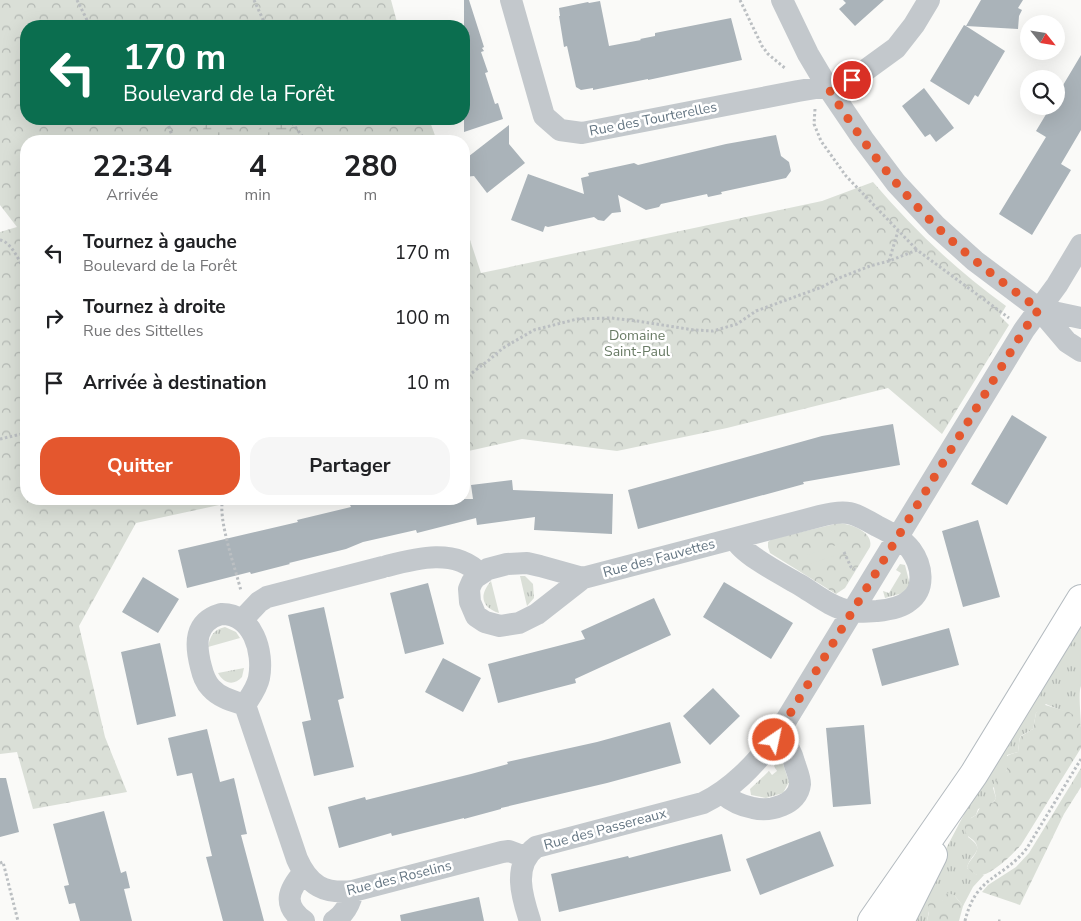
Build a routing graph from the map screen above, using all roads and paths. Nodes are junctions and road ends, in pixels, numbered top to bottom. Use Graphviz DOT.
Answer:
graph roads {
  1 [pos="77,0"];
  2 [pos="254,0"];
  3 [pos="511,0"];
  4 [pos="740,0"];
  5 [pos="782,0"];
  6 [pos="929,0"];
  7 [pos="87,20"];
  8 [pos="263,20"];
  9 [pos="786,69"];
  10 [pos="827,86"];
  11 [pos="815,109"];
  12 [pos="294,125"];
  13 [pos="301,135"];
  14 [pos="898,231"];
  15 [pos="0,240"];
  16 [pos="1081,245"];
  17 [pos="917,250"];
  18 [pos="889,261"];
  19 [pos="20,263"];
  20 [pos="1039,309"];
  21 [pos="1081,318"];
  22 [pos="1009,319"];
  23 [pos="1081,352"];
  24 [pos="470,374"];
  25 [pos="20,434"];
  26 [pos="0,439"];
  27 [pos="221,505"];
  28 [pos="735,538"];
  29 [pos="897,538"];
  30 [pos="844,552"];
  31 [pos="851,568"];
  32 [pos="480,574"];
  33 [pos="583,578"];
  34 [pos="242,595"];
  35 [pos="1081,599"];
  36 [pos="852,612"];
  37 [pos="242,620"];
  38 [pos="245,705"];
  39 [pos="778,734"];
  40 [pos="1081,759"];
  41 [pos="974,774"];
  42 [pos="722,793"];
  43 [pos="525,857"];
  44 [pos="0,863"];
  45 [pos="304,872"];
  46 [pos="353,891"];
  47 [pos="18,921"];
  48 [pos="304,921"];
  49 [pos="334,921"];
  50 [pos="530,921"];
  51 [pos="872,921"];
  52 [pos="900,921"];
  53 [pos="965,921"];
  54 [pos="998,921"];
  55 [pos="1004,921"];
  1 -- 7 [label="path"];
  2 -- 8 [label="path"];
  3 -- 10 [label="street, Rue des Tourterelles"];
  4 -- 9 [label="path"];
  5 -- 10 [label="street"];
  6 -- 10 [label="street, Rue des Tourterelles"];
  10 -- 20 [label="street"];
  11 -- 14 [label="path"];
  12 -- 13 [label="path"];
  14 -- 17 [label="path"];
  14 -- 18 [label="path"];
  15 -- 19 [label="path"];
  16 -- 20 [label="street, Rue des Passereaux"];
  17 -- 18 [label="path"];
  17 -- 22 [label="path"];
  18 -- 24 [label="path"];
  20 -- 21 [label="street"];
  20 -- 23 [label="street"];
  20 -- 29 [label="street, Rue des Passereaux"];
  25 -- 26 [label="path"];
  27 -- 34 [label="path"];
  28 -- 29 [label="street, Rue des Fauvettes"];
  28 -- 33 [label="street, Rue des Fauvettes"];
  28 -- 36 [label="street"];
  29 -- 36 [label="street, Rue des Passereaux"];
  29 -- 36 [label="street"];
  30 -- 31 [label="path"];
  32 -- 33 [label="street, Rue des Fauvettes"];
  32 -- 33 [label="street, Rue des Fauvettes"];
  32 -- 37 [label="street"];
  35 -- 41 [label="street"];
  36 -- 39 [label="street, Rue des Passereaux"];
  37 -- 38 [label="street"];
  37 -- 38 [label="street"];
  38 -- 45 [label="street, Rue des Roselins"];
  39 -- 42 [label="street, Rue des Passereaux"];
  39 -- 42 [label="street"];
  40 -- 53 [label="path"];
  41 -- 51 [label="street"];
  41 -- 52 [label="street"];
  42 -- 43 [label="street, Rue des Passereaux"];
  43 -- 46 [label="street, Rue des Roselins"];
  43 -- 50 [label="street"];
  44 -- 47 [label="path"];
  45 -- 46 [label="street, Rue des Roselins"];
  45 -- 48 [label="street"];
  46 -- 49 [label="street"];
  54 -- 55 [label="path"];
}
